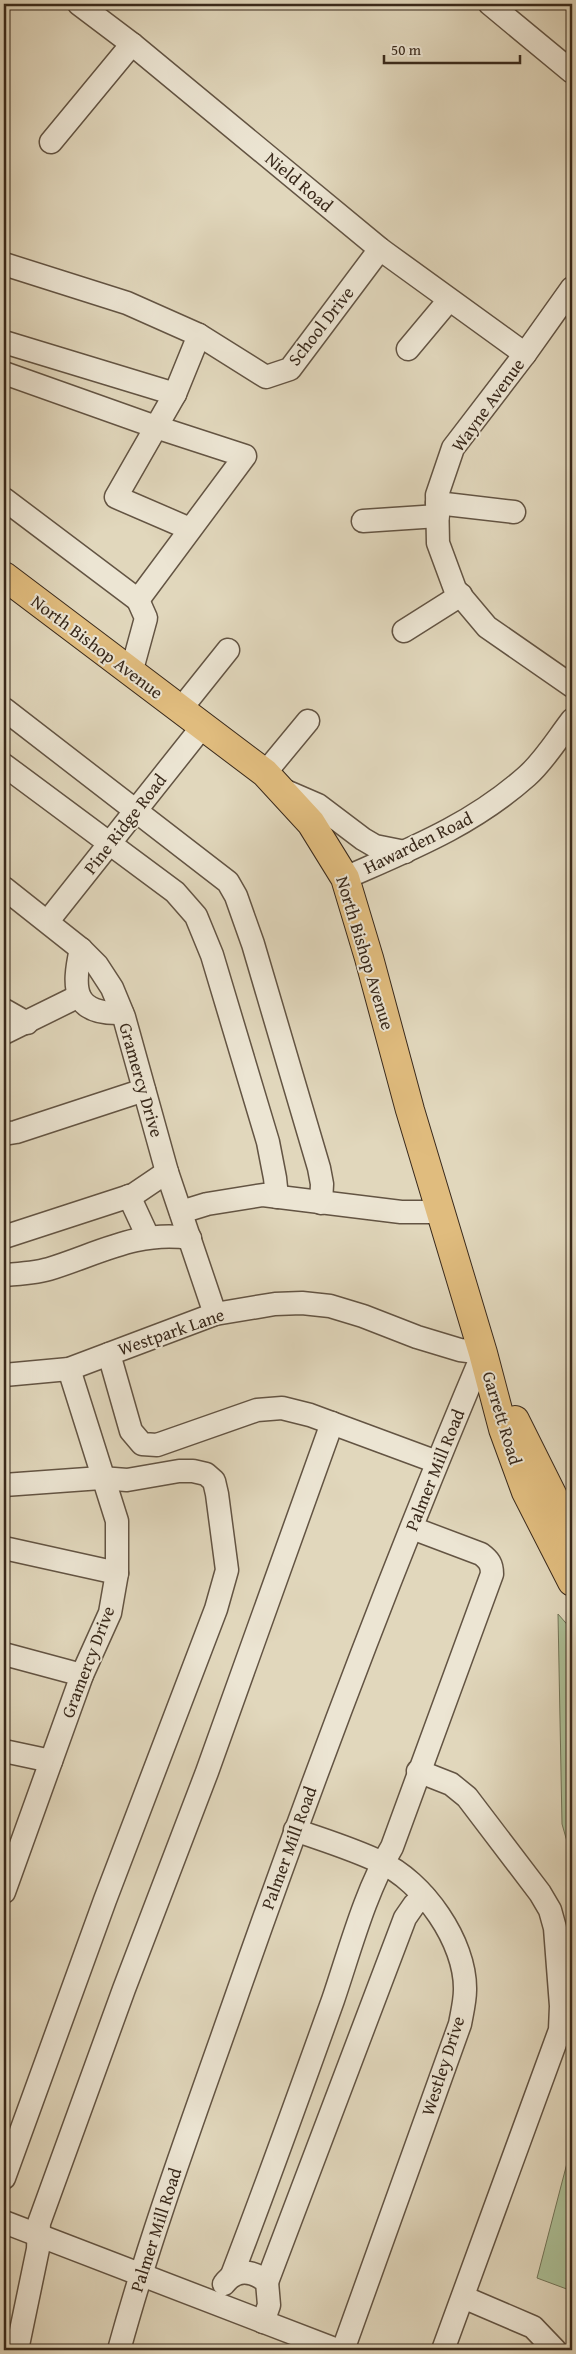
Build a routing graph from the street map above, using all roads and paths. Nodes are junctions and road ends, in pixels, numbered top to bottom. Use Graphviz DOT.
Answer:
graph roads {
  1 [pos="79,4"];
  2 [pos="490,4"];
  3 [pos="132,44"];
  4 [pos="572,72"];
  5 [pos="50,142"];
  6 [pos="380,249"];
  7 [pos="4,264"];
  8 [pos="572,288"];
  9 [pos="449,300"];
  10 [pos="199,336"];
  11 [pos="4,342"];
  12 [pos="408,348"];
  13 [pos="38,352"];
  14 [pos="525,354"];
  15 [pos="4,373"];
  16 [pos="28,381"];
  17 [pos="175,394"];
  18 [pos="156,427"];
  19 [pos="4,499"];
  20 [pos="438,510"];
  21 [pos="514,512"];
  22 [pos="363,520"];
  23 [pos="190,529"];
  24 [pos="4,576"];
  25 [pos="461,595"];
  26 [pos="138,600"];
  27 [pos="404,631"];
  28 [pos="228,650"];
  29 [pos="131,673"];
  30 [pos="572,686"];
  31 [pos="4,709"];
  32 [pos="180,710"];
  33 [pos="572,720"];
  34 [pos="308,721"];
  35 [pos="202,727"];
  36 [pos="4,766"];
  37 [pos="272,780"];
  38 [pos="135,812"];
  39 [pos="109,844"];
  40 [pos="405,852"];
  41 [pos="345,878"];
  42 [pos="4,888"];
  43 [pos="48,921"];
  44 [pos="81,948"];
  45 [pos="79,996"];
  46 [pos="4,1010"];
  47 [pos="122,1013"];
  48 [pos="27,1023"];
  49 [pos="4,1033"];
  50 [pos="144,1090"];
  51 [pos="4,1134"];
  52 [pos="167,1172"];
  53 [pos="130,1196"];
  54 [pos="277,1197"];
  55 [pos="321,1203"];
  56 [pos="181,1212"];
  57 [pos="440,1212"];
  58 [pos="4,1237"];
  59 [pos="148,1237"];
  60 [pos="190,1238"];
  61 [pos="4,1276"];
  62 [pos="215,1314"];
  63 [pos="483,1353"];
  64 [pos="109,1354"];
  65 [pos="69,1369"];
  66 [pos="4,1375"];
  67 [pos="332,1423"];
  68 [pos="437,1462"];
  69 [pos="104,1478"];
  70 [pos="4,1485"];
  71 [pos="412,1528"];
  72 [pos="572,1534"];
  73 [pos="4,1548"];
  74 [pos="117,1573"];
  75 [pos="572,1582"];
  76 [pos="4,1654"];
  77 [pos="82,1675"];
  78 [pos="4,1751"];
  79 [pos="51,1761"];
  80 [pos="418,1771"];
  81 [pos="295,1830"];
  82 [pos="382,1862"];
  83 [pos="4,1892"];
  84 [pos="424,1896"];
  85 [pos="4,2178"];
  86 [pos="4,2222"];
  87 [pos="39,2236"];
  88 [pos="140,2273"];
  89 [pos="232,2275"];
  90 [pos="266,2282"];
  91 [pos="463,2297"];
  92 [pos="212,2302"];
  93 [pos="263,2322"];
  94 [pos="17,2350"];
  95 [pos="119,2350"];
  96 [pos="337,2350"];
  97 [pos="343,2350"];
  98 [pos="444,2350"];
  99 [pos="555,2350"];
  1 -- 3 [label="street, Nield Road"];
  2 -- 4 [label="street"];
  3 -- 5 [label="street"];
  3 -- 6 [label="street, Nield Road"];
  6 -- 9 [label="street, Nield Road"];
  6 -- 10 [label="street, School Drive"];
  7 -- 10 [label="street, School Drive"];
  8 -- 14 [label="street, Wayne Avenue"];
  9 -- 12 [label="street"];
  9 -- 14 [label="street, Nield Road"];
  10 -- 17 [label="street"];
  11 -- 13 [label="street"];
  13 -- 16 [label="street"];
  13 -- 17 [label="street"];
  14 -- 20 [label="street, Wayne Avenue"];
  15 -- 16 [label="street"];
  16 -- 18 [label="street"];
  17 -- 18 [label="street"];
  18 -- 23 [label="street"];
  18 -- 23 [label="street"];
  19 -- 26 [label="street"];
  20 -- 21 [label="street"];
  20 -- 22 [label="street"];
  20 -- 25 [label="street, Wayne Avenue"];
  23 -- 26 [label="street"];
  24 -- 29 [label="main road, North Bishop Avenue"];
  25 -- 27 [label="street"];
  25 -- 30 [label="street, Wayne Avenue"];
  26 -- 29 [label="street"];
  28 -- 32 [label="street"];
  29 -- 32 [label="main road, North Bishop Avenue"];
  31 -- 38 [label="street"];
  32 -- 35 [label="main road, North Bishop Avenue"];
  33 -- 40 [label="street, Hawarden Road"];
  34 -- 37 [label="street"];
  35 -- 37 [label="main road, North Bishop Avenue"];
  35 -- 38 [label="street, Pine Ridge Road"];
  36 -- 39 [label="street"];
  37 -- 40 [label="street"];
  37 -- 41 [label="main road, North Bishop Avenue"];
  38 -- 39 [label="street, Pine Ridge Road"];
  38 -- 55 [label="street"];
  39 -- 43 [label="street, Pine Ridge Road"];
  39 -- 54 [label="street"];
  40 -- 41 [label="street, Hawarden Road"];
  41 -- 57 [label="main road, North Bishop Avenue"];
  42 -- 43 [label="street, Gramercy Drive"];
  43 -- 44 [label="street, Gramercy Drive"];
  44 -- 45 [label="street"];
  44 -- 47 [label="street, Gramercy Drive"];
  45 -- 47 [label="street"];
  45 -- 48 [label="street"];
  46 -- 48 [label="street"];
  47 -- 50 [label="street, Gramercy Drive"];
  48 -- 49 [label="street"];
  50 -- 51 [label="street"];
  50 -- 52 [label="street, Gramercy Drive"];
  52 -- 53 [label="street"];
  52 -- 56 [label="street, Gramercy Drive"];
  53 -- 58 [label="street"];
  53 -- 59 [label="street"];
  54 -- 55 [label="street"];
  54 -- 56 [label="street"];
  55 -- 57 [label="street"];
  56 -- 60 [label="street, Gramercy Drive"];
  57 -- 63 [label="main road, North Bishop Avenue"];
  59 -- 60 [label="street"];
  59 -- 61 [label="street"];
  60 -- 62 [label="street, Gramercy Drive"];
  62 -- 63 [label="street, Westpark Lane"];
  62 -- 64 [label="street, Westpark Lane"];
  63 -- 68 [label="street, Palmer Mill Road"];
  63 -- 72 [label="main road, Garrett Road"];
  63 -- 75 [label="main road, Garrett Road"];
  64 -- 65 [label="street, Westpark Lane"];
  64 -- 67 [label="street"];
  65 -- 66 [label="street, Westpark Lane"];
  65 -- 69 [label="street, Gramercy Drive"];
  67 -- 68 [label="street"];
  67 -- 87 [label="street"];
  68 -- 71 [label="street, Palmer Mill Road"];
  69 -- 70 [label="street"];
  69 -- 74 [label="street, Gramercy Drive"];
  69 -- 85 [label="street"];
  71 -- 80 [label="street"];
  71 -- 81 [label="street, Palmer Mill Road"];
  73 -- 74 [label="street"];
  74 -- 77 [label="street, Gramercy Drive"];
  76 -- 77 [label="street"];
  77 -- 79 [label="street, Gramercy Drive"];
  78 -- 79 [label="street"];
  79 -- 83 [label="street, Gramercy Drive"];
  80 -- 82 [label="street"];
  80 -- 91 [label="street"];
  81 -- 82 [label="street, Westley Drive"];
  81 -- 88 [label="street, Palmer Mill Road"];
  82 -- 84 [label="street, Westley Drive"];
  82 -- 89 [label="street"];
  84 -- 90 [label="street"];
  84 -- 97 [label="street, Westley Drive"];
  86 -- 87 [label="street"];
  87 -- 88 [label="street"];
  87 -- 94 [label="street"];
  88 -- 92 [label="street"];
  88 -- 95 [label="street, Palmer Mill Road"];
  89 -- 90 [label="street"];
  89 -- 92 [label="street"];
  90 -- 93 [label="street"];
  91 -- 98 [label="street"];
  91 -- 99 [label="street"];
  92 -- 93 [label="street"];
  93 -- 96 [label="street"];
}
